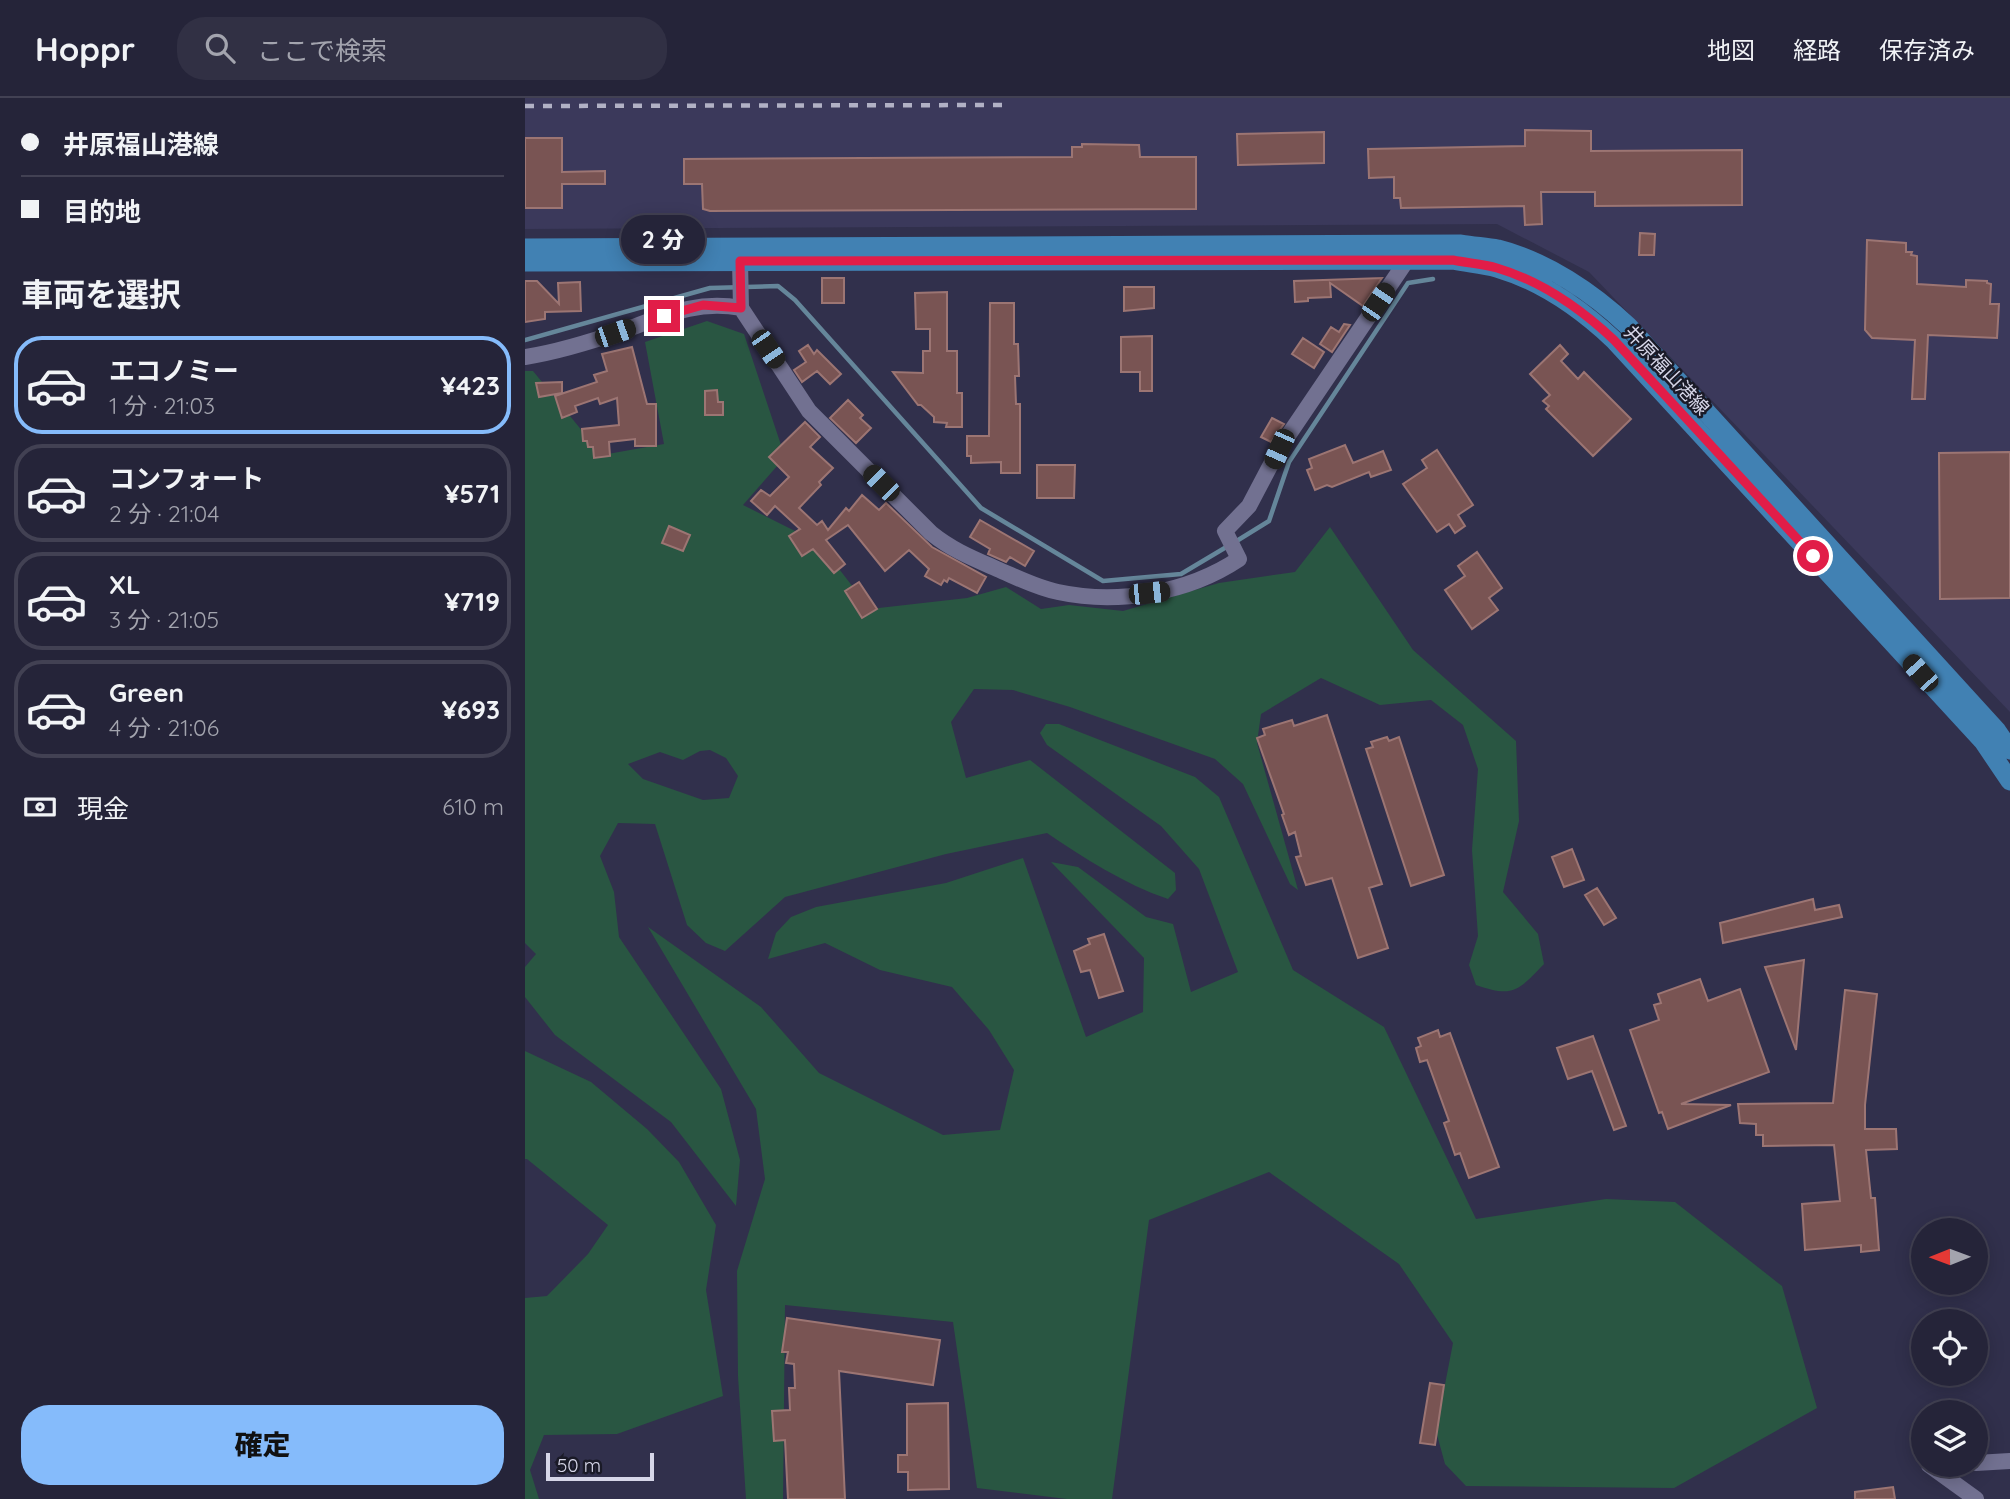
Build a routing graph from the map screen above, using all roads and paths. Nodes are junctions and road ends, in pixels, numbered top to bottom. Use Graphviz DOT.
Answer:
graph roads {
  1 [pos="525,248"];
  2 [pos="1407,260"];
  3 [pos="525,262"];
  4 [pos="740,270"];
  5 [pos="741,304"];
  6 [pos="525,357"];
  7 [pos="2010,750"];
  8 [pos="2010,781"];
  9 [pos="2010,1461"];
  10 [pos="1988,1462"];
  11 [pos="1946,1477"];
  12 [pos="1976,1499"];
  1 -- 7 [label="main road, 井原福山港線"];
  2 -- 4 [label="main road, 井原福山港線"];
  2 -- 5 [label="street"];
  2 -- 8 [label="main road, 井原福山港線"];
  3 -- 4 [label="main road, 井原福山港線"];
  4 -- 5 [label="street"];
  5 -- 6 [label="street"];
  9 -- 10 [label="street"];
  11 -- 12 [label="street"];
}
